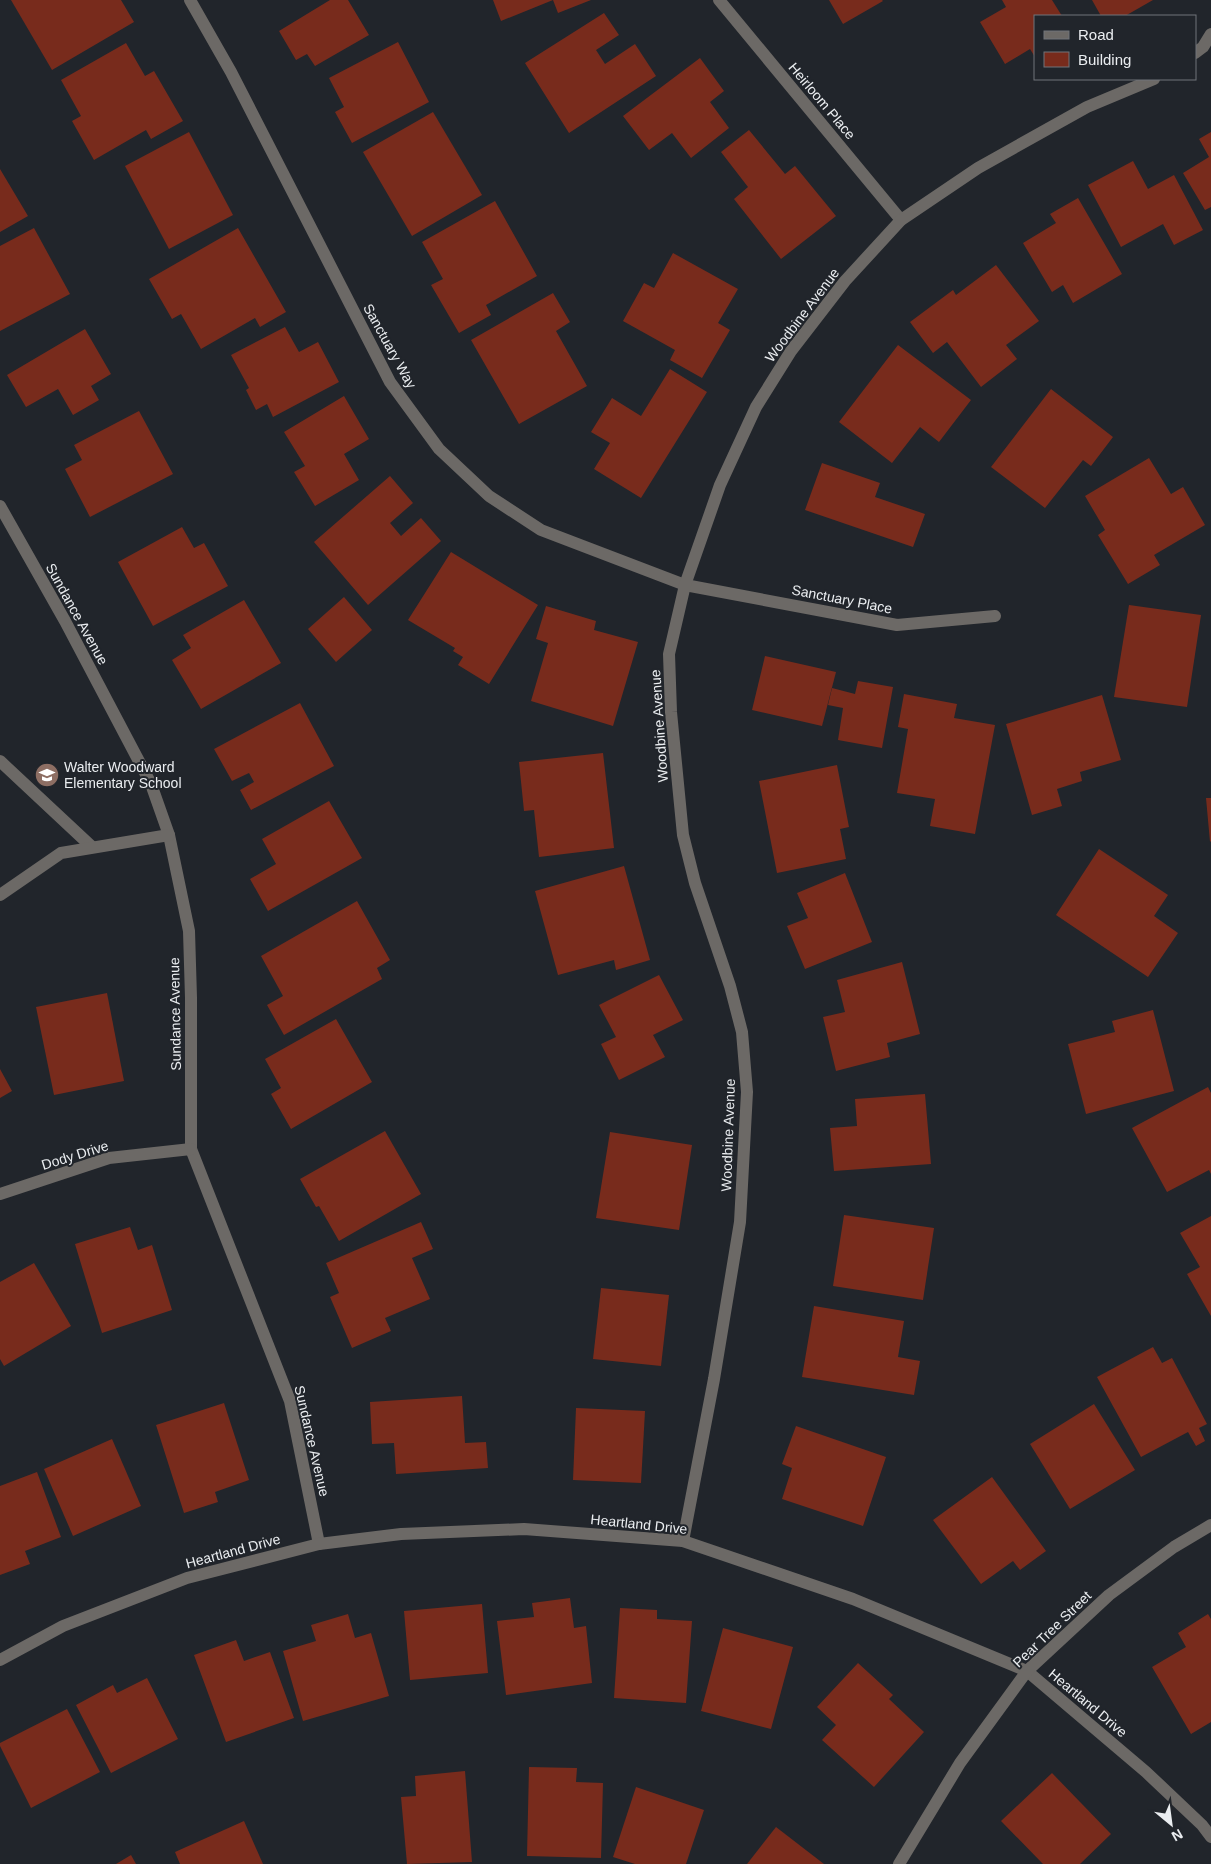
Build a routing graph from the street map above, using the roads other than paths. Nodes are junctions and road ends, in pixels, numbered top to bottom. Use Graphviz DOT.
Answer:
graph roads {
  1 [pos="190,0"];
  2 [pos="719,0"];
  3 [pos="1211,34"];
  4 [pos="1196,52"];
  5 [pos="1152,80"];
  6 [pos="901,220"];
  7 [pos="0,506"];
  8 [pos="686,585"];
  9 [pos="995,616"];
  10 [pos="0,761"];
  11 [pos="169,835"];
  12 [pos="92,847"];
  13 [pos="0,895"];
  14 [pos="191,1149"];
  15 [pos="0,1194"];
  16 [pos="1211,1525"];
  17 [pos="683,1541"];
  18 [pos="320,1544"];
  19 [pos="0,1660"];
  20 [pos="1028,1671"];
  21 [pos="1211,1837"];
  22 [pos="899,1864"];
  1 -- 8 [label="street, Sanctuary Way"];
  2 -- 6 [label="street, Heirloom Place"];
  3 -- 4 [label="street"];
  5 -- 6 [label="street, Woodbine Avenue"];
  6 -- 8 [label="street, Woodbine Avenue"];
  7 -- 11 [label="street, Sundance Avenue"];
  8 -- 9 [label="street, Sanctuary Place"];
  8 -- 17 [label="street, Woodbine Avenue"];
  10 -- 12 [label="street"];
  11 -- 12 [label="street"];
  11 -- 14 [label="street, Sundance Avenue"];
  12 -- 13 [label="street"];
  14 -- 15 [label="street, Dody Drive"];
  14 -- 18 [label="street, Sundance Avenue"];
  16 -- 20 [label="street, Pear Tree Street"];
  17 -- 18 [label="street, Heartland Drive"];
  17 -- 20 [label="street, Heartland Drive"];
  18 -- 19 [label="street, Heartland Drive"];
  20 -- 21 [label="street, Heartland Drive"];
  20 -- 22 [label="street, Pear Tree Street"];
}
